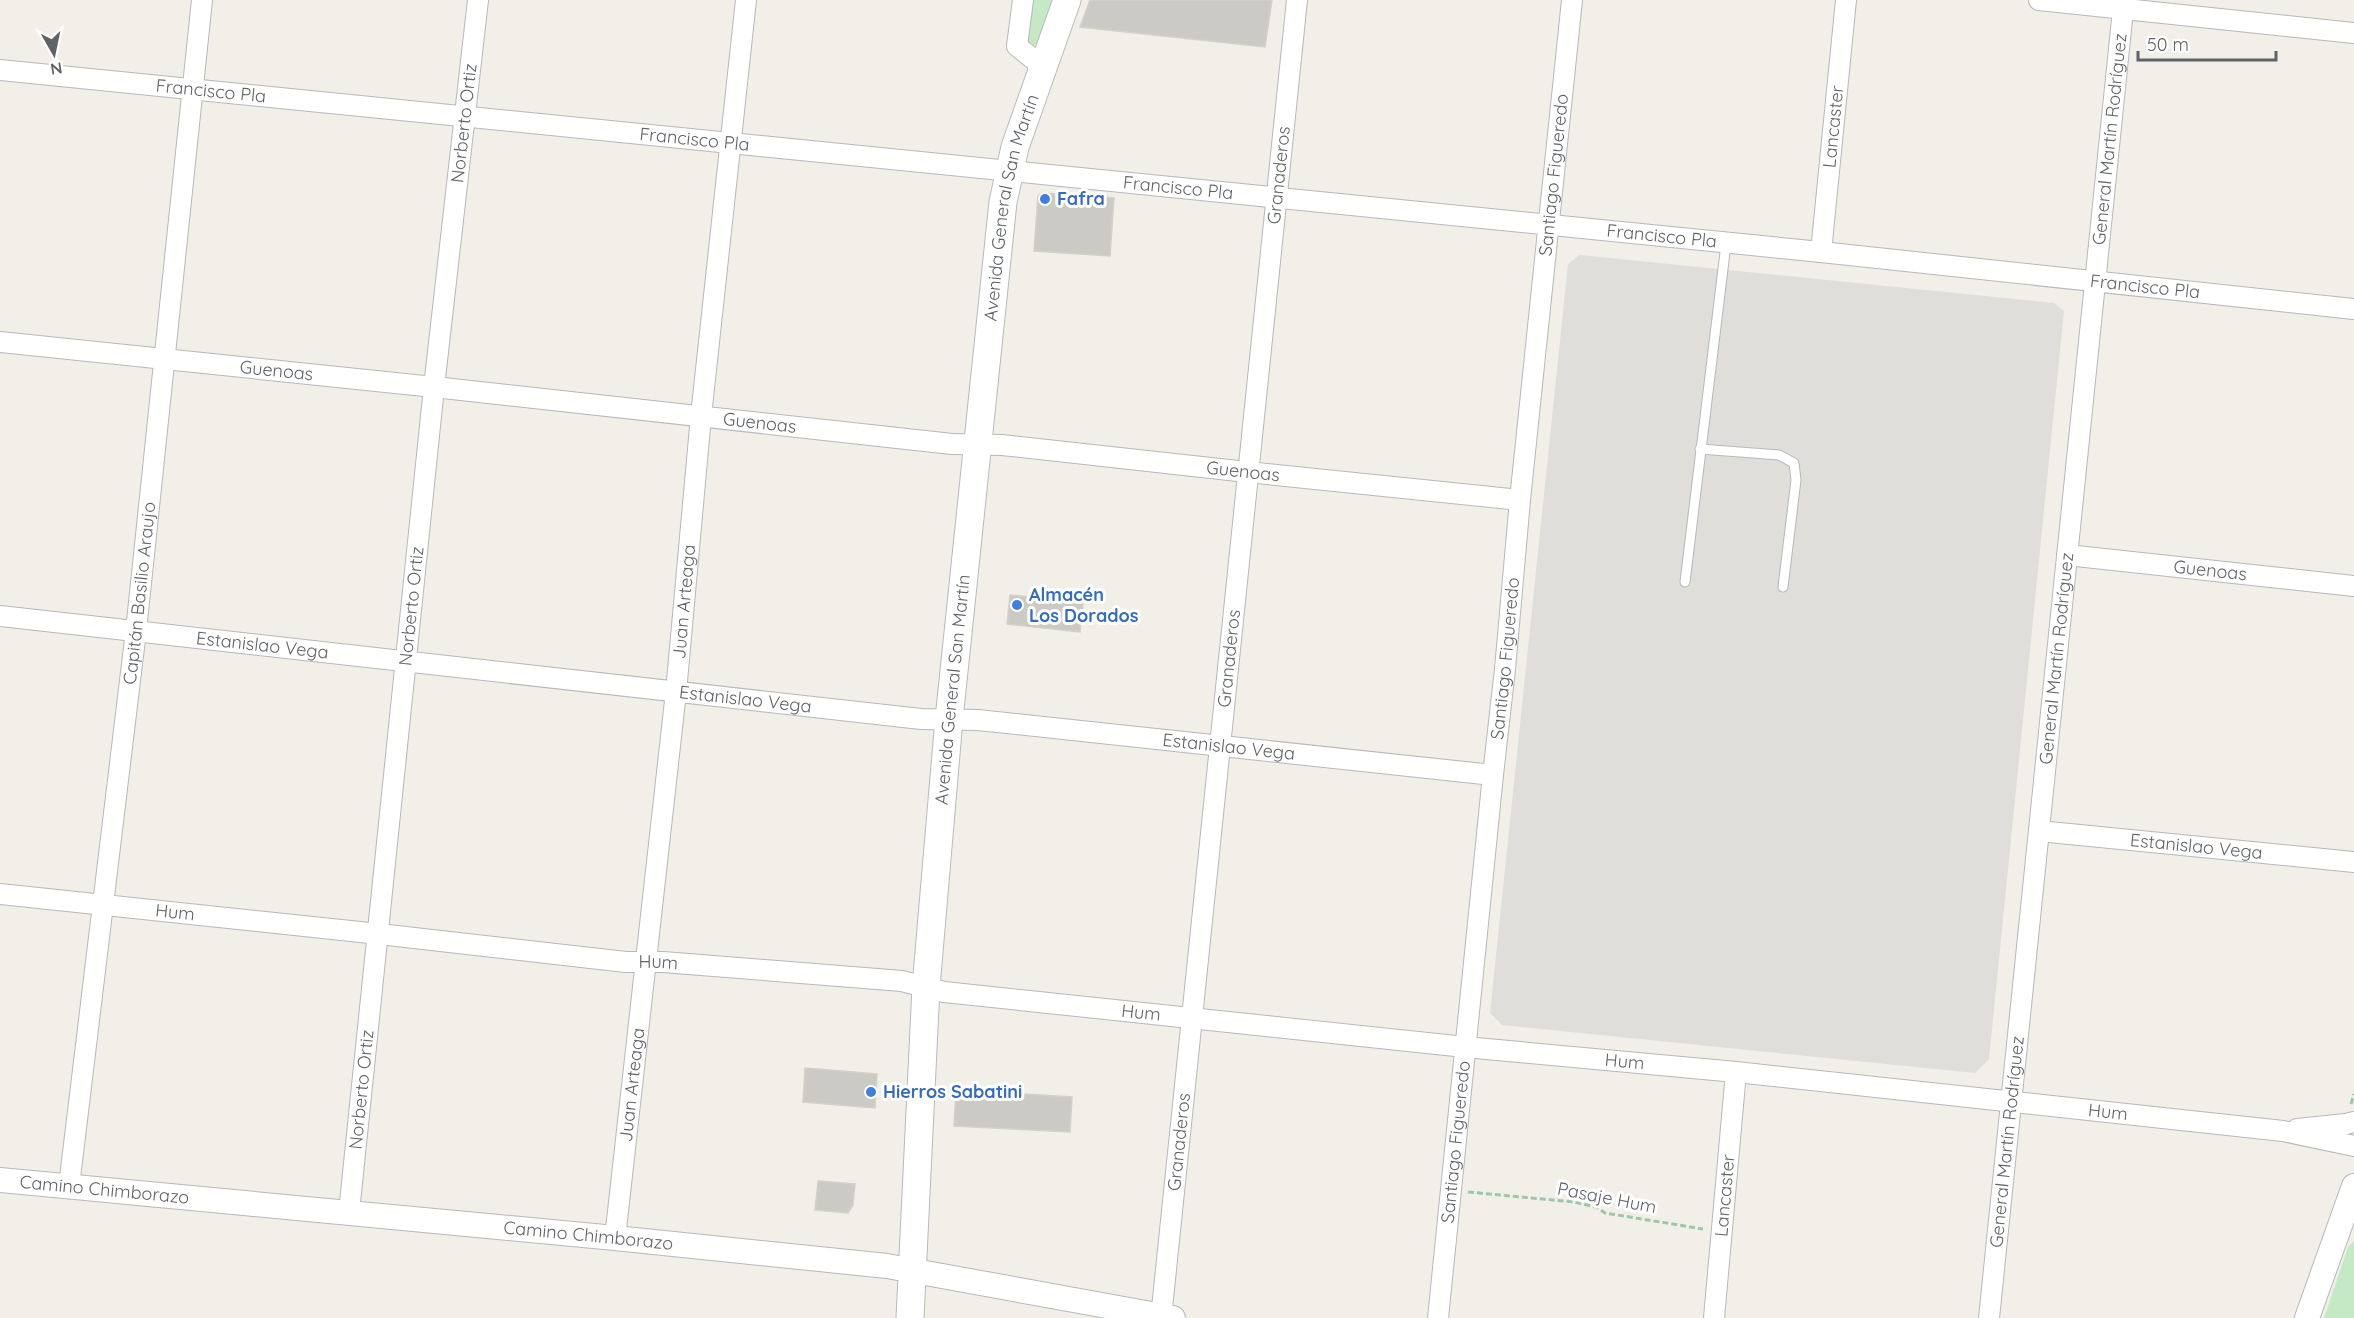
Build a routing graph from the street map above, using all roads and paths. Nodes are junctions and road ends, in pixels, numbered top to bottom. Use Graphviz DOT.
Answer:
graph roads {
  1 [pos="202,0"];
  2 [pos="478,0"];
  3 [pos="746,0"];
  4 [pos="1023,0"];
  5 [pos="1067,0"];
  6 [pos="1297,0"];
  7 [pos="1572,0"];
  8 [pos="1846,0"];
  9 [pos="2039,0"];
  10 [pos="2123,4"];
  11 [pos="2354,33"];
  12 [pos="1043,67"];
  13 [pos="0,70"];
  14 [pos="193,90"];
  15 [pos="465,117"];
  16 [pos="730,144"];
  17 [pos="1009,172"];
  18 [pos="1276,198"];
  19 [pos="1549,226"];
  20 [pos="1726,244"];
  21 [pos="1821,252"];
  22 [pos="2095,282"];
  23 [pos="2354,309"];
  24 [pos="0,342"];
  25 [pos="163,359"];
  26 [pos="434,387"];
  27 [pos="701,416"];
  28 [pos="976,444"];
  29 [pos="1700,449"];
  30 [pos="1247,472"];
  31 [pos="1520,500"];
  32 [pos="2067,555"];
  33 [pos="1685,582"];
  34 [pos="2354,586"];
  35 [pos="1783,587"];
  36 [pos="0,616"];
  37 [pos="136,631"];
  38 [pos="406,663"];
  39 [pos="676,692"];
  40 [pos="949,719"];
  41 [pos="1219,747"];
  42 [pos="1492,775"];
  43 [pos="2039,831"];
  44 [pos="2354,862"];
  45 [pos="0,894"];
  46 [pos="103,904"];
  47 [pos="380,934"];
  48 [pos="645,962"];
  49 [pos="926,987"];
  50 [pos="1190,1018"];
  51 [pos="1465,1047"];
  52 [pos="1736,1072"];
  53 [pos="2010,1102"];
  54 [pos="2354,1122"];
  55 [pos="2283,1131"];
  56 [pos="2354,1146"];
  57 [pos="0,1180"];
  58 [pos="69,1186"];
  59 [pos="1451,1190"];
  60 [pos="2353,1190"];
  61 [pos="349,1212"];
  62 [pos="1723,1232"];
  63 [pos="615,1238"];
  64 [pos="912,1271"];
  65 [pos="1165,1317"];
  66 [pos="910,1318"];
  67 [pos="1438,1318"];
  68 [pos="1714,1318"];
  69 [pos="1989,1318"];
  70 [pos="2307,1318"];
  1 -- 14 [label="street, Capitán Basilio Araujo"];
  2 -- 15 [label="street, Norberto Ortiz"];
  3 -- 16 [label="street, Juan Arteaga"];
  4 -- 12 [label="street"];
  5 -- 12 [label="main road, Avenida General San Martín"];
  6 -- 18 [label="street, Granaderos"];
  7 -- 19 [label="street, Santiago Figueredo"];
  8 -- 21 [label="street, Lancaster"];
  9 -- 10 [label="street"];
  10 -- 11 [label="street"];
  10 -- 22 [label="street, General Martín Rodríguez"];
  12 -- 17 [label="main road, Avenida General San Martín"];
  13 -- 14 [label="street, Francisco Pla"];
  14 -- 15 [label="street, Francisco Pla"];
  14 -- 25 [label="street, Capitán Basilio Araujo"];
  15 -- 16 [label="street, Francisco Pla"];
  15 -- 26 [label="street, Norberto Ortiz"];
  16 -- 17 [label="street, Francisco Pla"];
  16 -- 27 [label="street, Juan Arteaga"];
  17 -- 18 [label="street, Francisco Pla"];
  17 -- 28 [label="main road, Avenida General San Martín"];
  18 -- 19 [label="street, Francisco Pla"];
  18 -- 30 [label="street, Granaderos"];
  19 -- 20 [label="street, Francisco Pla"];
  19 -- 31 [label="street, Santiago Figueredo"];
  20 -- 21 [label="street, Francisco Pla"];
  20 -- 29 [label="lane"];
  21 -- 22 [label="street, Francisco Pla"];
  22 -- 23 [label="street, Francisco Pla"];
  22 -- 32 [label="street, General Martín Rodríguez"];
  24 -- 25 [label="street, Guenoas"];
  25 -- 26 [label="street, Guenoas"];
  25 -- 37 [label="street, Capitán Basilio Araujo"];
  26 -- 27 [label="street, Guenoas"];
  26 -- 38 [label="street, Norberto Ortiz"];
  27 -- 28 [label="street, Guenoas"];
  27 -- 39 [label="street, Juan Arteaga"];
  28 -- 30 [label="street, Guenoas"];
  28 -- 40 [label="main road, Avenida General San Martín"];
  29 -- 33 [label="lane"];
  29 -- 35 [label="lane"];
  30 -- 31 [label="street, Guenoas"];
  30 -- 41 [label="street, Granaderos"];
  31 -- 42 [label="street, Santiago Figueredo"];
  32 -- 34 [label="street, Guenoas"];
  32 -- 43 [label="street, General Martín Rodríguez"];
  36 -- 37 [label="street, Estanislao Vega"];
  37 -- 38 [label="street, Estanislao Vega"];
  37 -- 46 [label="street, Capitán Basilio Araujo"];
  38 -- 39 [label="street, Estanislao Vega"];
  38 -- 47 [label="street, Norberto Ortiz"];
  39 -- 40 [label="street, Estanislao Vega"];
  39 -- 48 [label="street, Juan Arteaga"];
  40 -- 41 [label="street, Estanislao Vega"];
  40 -- 49 [label="main road, Avenida General San Martín"];
  41 -- 42 [label="street, Estanislao Vega"];
  41 -- 50 [label="street, Granaderos"];
  42 -- 51 [label="street, Santiago Figueredo"];
  43 -- 44 [label="street, Estanislao Vega"];
  43 -- 53 [label="street, General Martín Rodríguez"];
  45 -- 46 [label="street, Hum"];
  46 -- 47 [label="street, Hum"];
  46 -- 58 [label="street, Capitán Basilio Araujo"];
  47 -- 48 [label="street, Hum"];
  47 -- 61 [label="street, Norberto Ortiz"];
  48 -- 49 [label="street, Hum"];
  48 -- 63 [label="street, Juan Arteaga"];
  49 -- 50 [label="street, Hum"];
  49 -- 64 [label="main road, Avenida General San Martín"];
  50 -- 51 [label="street, Hum"];
  50 -- 65 [label="street, Granaderos"];
  51 -- 52 [label="street, Hum"];
  51 -- 59 [label="street, Santiago Figueredo"];
  52 -- 53 [label="street, Hum"];
  52 -- 62 [label="street, Lancaster"];
  53 -- 55 [label="street, Hum"];
  53 -- 69 [label="street, General Martín Rodríguez"];
  54 -- 55 [label="street, Hum"];
  55 -- 56 [label="street, Hum"];
  57 -- 58 [label="street, Camino Chimborazo"];
  58 -- 61 [label="street, Camino Chimborazo"];
  59 -- 62 [label="path, Pasaje Hum"];
  59 -- 67 [label="street, Santiago Figueredo"];
  60 -- 70 [label="street"];
  61 -- 63 [label="street, Camino Chimborazo"];
  62 -- 68 [label="street, Lancaster"];
  63 -- 64 [label="street, Camino Chimborazo"];
  64 -- 65 [label="street, Camino Chimborazo"];
  64 -- 66 [label="main road, Avenida General San Martín"];
}
